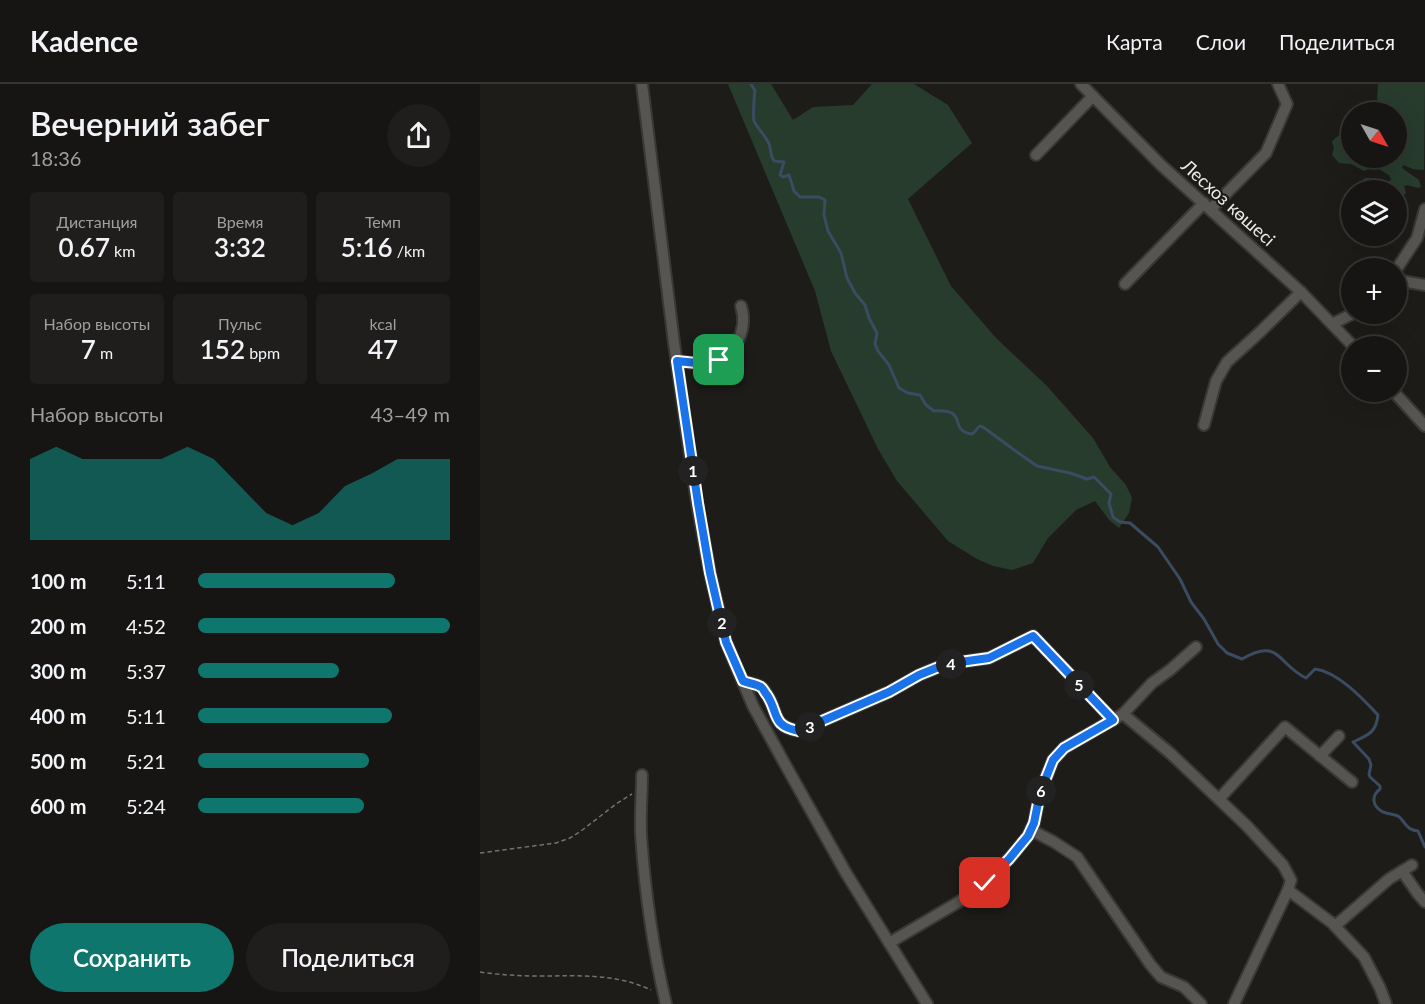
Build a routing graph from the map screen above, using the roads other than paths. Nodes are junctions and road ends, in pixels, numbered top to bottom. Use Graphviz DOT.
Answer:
graph roads {
  1 [pos="642,84"];
  2 [pos="1081,84"];
  3 [pos="1278,84"];
  4 [pos="1093,96"];
  5 [pos="1036,155"];
  6 [pos="1207,206"];
  7 [pos="1425,209"];
  8 [pos="1404,258"];
  9 [pos="1407,282"];
  10 [pos="1125,284"];
  11 [pos="1425,285"];
  12 [pos="1301,292"];
  13 [pos="741,306"];
  14 [pos="1341,320"];
  15 [pos="1332,324"];
  16 [pos="1343,336"];
  17 [pos="677,361"];
  18 [pos="1403,402"];
  19 [pos="1204,425"];
  20 [pos="1425,426"];
  21 [pos="1196,647"];
  22 [pos="743,681"];
  23 [pos="1124,714"];
  24 [pos="1113,720"];
  25 [pos="1339,736"];
  26 [pos="1320,756"];
  27 [pos="642,775"];
  28 [pos="1352,782"];
  29 [pos="1219,799"];
  30 [pos="1031,830"];
  31 [pos="1288,890"];
  32 [pos="1425,902"];
  33 [pos="1335,926"];
  34 [pos="889,943"];
  35 [pos="666,1003"];
  36 [pos="927,1004"];
  37 [pos="1201,1004"];
  38 [pos="1234,1004"];
  39 [pos="1386,1004"];
  1 -- 17 [label="street"];
  2 -- 4 [label="street, Лесхоз көшесі"];
  3 -- 6 [label="street"];
  4 -- 5 [label="street"];
  4 -- 6 [label="street, Лесхоз көшесі"];
  6 -- 10 [label="street"];
  6 -- 12 [label="street, Лесхоз көшесі"];
  7 -- 8 [label="street"];
  9 -- 11 [label="street"];
  12 -- 15 [label="street, Лесхоз көшесі"];
  12 -- 19 [label="street"];
  13 -- 17 [label="street"];
  14 -- 15 [label="street"];
  15 -- 16 [label="street, Лесхоз көшесі"];
  17 -- 22 [label="street"];
  18 -- 20 [label="street"];
  21 -- 23 [label="street"];
  22 -- 24 [label="street"];
  22 -- 34 [label="street"];
  23 -- 24 [label="street"];
  23 -- 29 [label="street"];
  24 -- 30 [label="street"];
  25 -- 26 [label="street"];
  26 -- 28 [label="street"];
  26 -- 29 [label="street"];
  27 -- 35 [label="street"];
  29 -- 31 [label="street"];
  30 -- 34 [label="street"];
  30 -- 37 [label="street"];
  31 -- 33 [label="street"];
  31 -- 38 [label="street"];
  32 -- 33 [label="street"];
  33 -- 39 [label="street"];
  34 -- 36 [label="street"];
}
